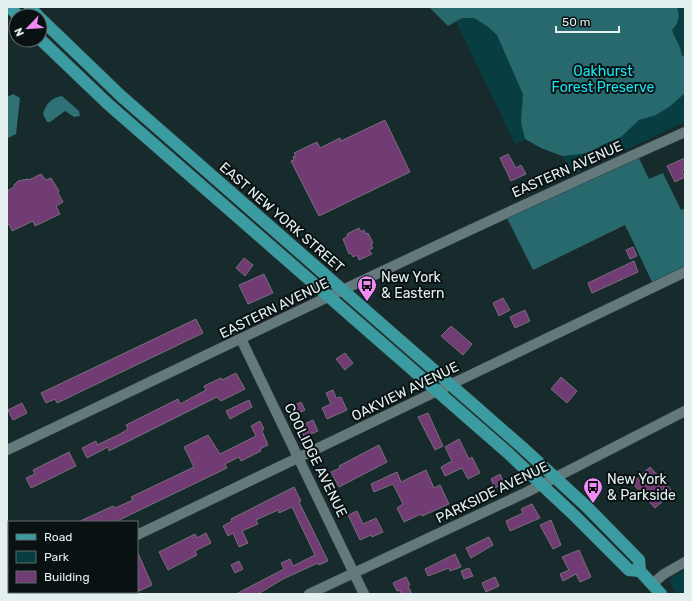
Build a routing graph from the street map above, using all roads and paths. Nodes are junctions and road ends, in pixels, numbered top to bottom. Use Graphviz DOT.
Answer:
graph roads {
  1 [pos="48,26"];
  2 [pos="48,47"];
  3 [pos="685,132"];
  4 [pos="685,272"];
  5 [pos="343,290"];
  6 [pos="329,297"];
  7 [pos="241,339"];
  8 [pos="452,384"];
  9 [pos="437,392"];
  10 [pos="685,411"];
  11 [pos="7,450"];
  12 [pos="299,457"];
  13 [pos="556,477"];
  14 [pos="542,484"];
  15 [pos="138,536"];
  16 [pos="685,562"];
  17 [pos="640,571"];
  18 [pos="354,574"];
  19 [pos="652,584"];
  20 [pos="310,594"];
  21 [pos="364,594"];
  22 [pos="661,594"];
  1 -- 5 [label="main road, EAST NEW YORK STREET"];
  2 -- 6 [label="main road, EAST NEW YORK STREET"];
  3 -- 5 [label="street, EASTERN AVENUE"];
  4 -- 8 [label="street, OAKVIEW AVENUE"];
  5 -- 6 [label="street, EASTERN AVENUE"];
  5 -- 8 [label="main road, EAST NEW YORK STREET"];
  6 -- 7 [label="street, EASTERN AVENUE"];
  6 -- 9 [label="main road, EAST NEW YORK STREET"];
  7 -- 11 [label="street, EASTERN AVENUE"];
  7 -- 12 [label="street, COOLIDGE AVENUE"];
  8 -- 9 [label="street, OAKVIEW AVENUE"];
  8 -- 13 [label="main road, EAST NEW YORK STREET"];
  9 -- 12 [label="street, OAKVIEW AVENUE"];
  9 -- 14 [label="main road, EAST NEW YORK STREET"];
  10 -- 13 [label="street, PARKSIDE AVENUE"];
  12 -- 15 [label="street, OAKVIEW AVENUE"];
  12 -- 18 [label="street, COOLIDGE AVENUE"];
  13 -- 14 [label="street, PARKSIDE AVENUE"];
  13 -- 17 [label="main road, EAST NEW YORK STREET"];
  14 -- 17 [label="main road, EAST NEW YORK STREET"];
  14 -- 18 [label="street, PARKSIDE AVENUE"];
  16 -- 19 [label="street"];
  17 -- 19 [label="main road, EAST NEW YORK STREET"];
  18 -- 20 [label="street, PARKSIDE AVENUE"];
  18 -- 21 [label="street, COOLIDGE AVENUE"];
  19 -- 22 [label="main road, EAST NEW YORK STREET"];
}
